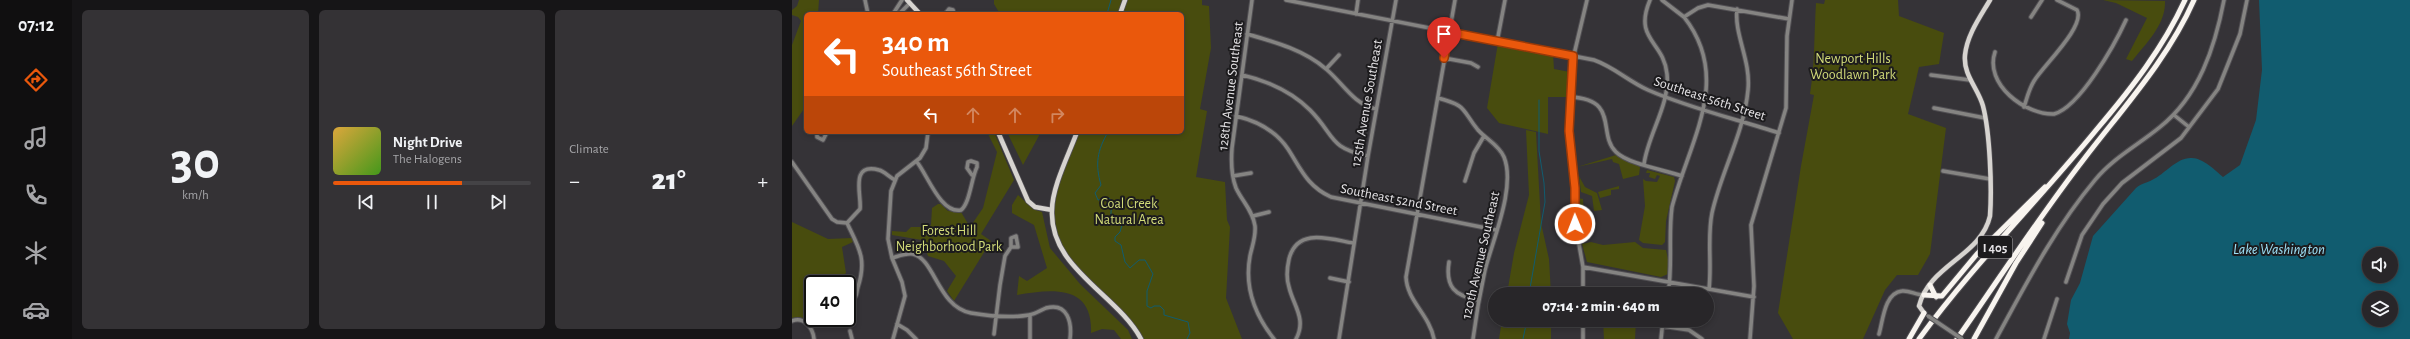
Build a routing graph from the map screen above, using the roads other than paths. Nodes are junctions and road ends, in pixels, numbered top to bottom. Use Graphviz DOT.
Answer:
graph roads {
  1 [pos="866,0"];
  2 [pos="902,0"];
  3 [pos="1125,0"];
  4 [pos="1252,0"];
  5 [pos="1286,0"];
  6 [pos="1358,0"];
  7 [pos="1396,0"];
  8 [pos="1455,0"];
  9 [pos="1505,0"];
  10 [pos="1587,0"];
  11 [pos="1650,0"];
  12 [pos="1662,0"];
  13 [pos="1792,0"];
  14 [pos="1990,0"];
  15 [pos="2042,0"];
  16 [pos="2057,0"];
  17 [pos="2185,0"];
  18 [pos="2194,0"];
  19 [pos="2224,0"];
  20 [pos="2247,0"];
  21 [pos="909,2"];
  22 [pos="1737,10"];
  23 [pos="868,12"];
  24 [pos="894,12"];
  25 [pos="901,12"];
  26 [pos="918,12"];
  27 [pos="946,12"];
  28 [pos="952,12"];
  29 [pos="1121,12"];
  30 [pos="1356,14"];
  31 [pos="1684,17"];
  32 [pos="2031,18"];
  33 [pos="1789,19"];
  34 [pos="2126,20"];
  35 [pos="1392,21"];
  36 [pos="1449,32"];
  37 [pos="1247,34"];
  38 [pos="1497,42"];
  39 [pos="1995,52"];
  40 [pos="1338,55"];
  41 [pos="1573,56"];
  42 [pos="1444,58"];
  43 [pos="1478,67"];
  44 [pos="1326,69"];
  45 [pos="1242,75"];
  46 [pos="1931,75"];
  47 [pos="1970,80"];
  48 [pos="1570,97"];
  49 [pos="1665,97"];
  50 [pos="1438,98"];
  51 [pos="2024,107"];
  52 [pos="1703,108"];
  53 [pos="1934,108"];
  54 [pos="1376,109"];
  55 [pos="2174,115"];
  56 [pos="1236,116"];
  57 [pos="1985,118"];
  58 [pos="1742,120"];
  59 [pos="2189,127"];
  60 [pos="1780,133"];
  61 [pos="817,134"];
  62 [pos="826,134"];
  63 [pos="928,134"];
  64 [pos="999,134"];
  65 [pos="1076,134"];
  66 [pos="1484,136"];
  67 [pos="1368,156"];
  68 [pos="2073,158"];
  69 [pos="792,162"];
  70 [pos="917,162"];
  71 [pos="1644,164"];
  72 [pos="1943,171"];
  73 [pos="1251,173"];
  74 [pos="972,175"];
  75 [pos="1233,176"];
  76 [pos="1682,176"];
  77 [pos="1990,179"];
  78 [pos="895,180"];
  79 [pos="1464,181"];
  80 [pos="2064,186"];
  81 [pos="1360,204"];
  82 [pos="1052,210"];
  83 [pos="1269,212"];
  84 [pos="1417,215"];
  85 [pos="1253,216"];
  86 [pos="846,223"];
  87 [pos="1496,230"];
  88 [pos="1354,243"];
  89 [pos="1011,247"];
  90 [pos="892,258"];
  91 [pos="1449,262"];
  92 [pos="1583,267"];
  93 [pos="1330,278"];
  94 [pos="1670,281"];
  95 [pos="1349,282"];
  96 [pos="2066,282"];
  97 [pos="1930,285"];
  98 [pos="1583,287"];
  99 [pos="1669,287"];
  100 [pos="1699,287"];
  101 [pos="1709,287"];
  102 [pos="857,288"];
  103 [pos="1714,290"];
  104 [pos="856,293"];
  105 [pos="1924,295"];
  106 [pos="1754,297"];
  107 [pos="1937,297"];
  108 [pos="2057,299"];
  109 [pos="1478,300"];
  110 [pos="1926,314"];
  111 [pos="996,315"];
  112 [pos="1030,315"];
  113 [pos="792,321"];
  114 [pos="897,324"];
  115 [pos="1583,327"];
  116 [pos="1662,327"];
  117 [pos="1669,327"];
  118 [pos="850,331"];
  119 [pos="994,334"];
  120 [pos="1879,334"];
  121 [pos="814,339"];
  122 [pos="852,339"];
  123 [pos="893,339"];
  124 [pos="916,339"];
  125 [pos="1030,339"];
  126 [pos="1070,339"];
  127 [pos="1141,339"];
  128 [pos="1274,339"];
  129 [pos="1296,339"];
  130 [pos="1339,339"];
  131 [pos="1434,339"];
  132 [pos="1473,339"];
  133 [pos="1583,339"];
  134 [pos="1661,339"];
  135 [pos="1702,339"];
  136 [pos="1750,339"];
  137 [pos="1909,339"];
  138 [pos="1920,339"];
  139 [pos="1957,339"];
  140 [pos="1962,339"];
  141 [pos="1974,339"];
  142 [pos="1996,339"];
  143 [pos="2044,339"];
  1 -- 23 [label="street"];
  2 -- 24 [label="street"];
  3 -- 29 [label="main road"];
  4 -- 37 [label="street, 128th Avenue Southeast"];
  5 -- 30 [label="street, Southeast 56th Street"];
  6 -- 30 [label="street"];
  7 -- 35 [label="street, 125th Avenue Southeast"];
  8 -- 36 [label="street"];
  9 -- 38 [label="street"];
  10 -- 41 [label="street"];
  11 -- 49 [label="street"];
  12 -- 31 [label="street"];
  13 -- 33 [label="street"];
  14 -- 47 [label="main road"];
  15 -- 32 [label="street"];
  16 -- 51 [label="street"];
  17 -- 68 [label="highway, I 405"];
  18 -- 80 [label="highway, I 405"];
  19 -- 55 [label="street"];
  20 -- 59 [label="street"];
  21 -- 25 [label="street"];
  21 -- 26 [label="main road"];
  22 -- 31 [label="street"];
  22 -- 33 [label="street"];
  22 -- 58 [label="street"];
  27 -- 28 [label="street"];
  30 -- 35 [label="street, Southeast 56th Street"];
  31 -- 52 [label="street"];
  33 -- 60 [label="street"];
  34 -- 51 [label="street"];
  35 -- 36 [label="street, Southeast 56th Street"];
  35 -- 54 [label="street, 125th Avenue Southeast"];
  36 -- 38 [label="street, Southeast 56th Street"];
  36 -- 42 [label="street"];
  37 -- 44 [label="street"];
  37 -- 45 [label="street, 128th Avenue Southeast"];
  38 -- 41 [label="street, Southeast 56th Street"];
  39 -- 51 [label="street"];
  40 -- 44 [label="street"];
  41 -- 48 [label="street"];
  41 -- 49 [label="street, Southeast 56th Street"];
  42 -- 43 [label="street"];
  42 -- 50 [label="street"];
  44 -- 54 [label="street"];
  45 -- 56 [label="street, 128th Avenue Southeast"];
  45 -- 67 [label="street"];
  46 -- 47 [label="street"];
  47 -- 57 [label="main road"];
  48 -- 71 [label="street"];
  48 -- 92 [label="street"];
  49 -- 52 [label="street, Southeast 56th Street"];
  49 -- 71 [label="street"];
  50 -- 66 [label="street, 120th Avenue Southeast"];
  50 -- 84 [label="street"];
  52 -- 58 [label="street, Southeast 56th Street"];
  52 -- 76 [label="street"];
  53 -- 57 [label="street"];
  54 -- 67 [label="street, 125th Avenue Southeast"];
  55 -- 59 [label="street"];
  55 -- 142 [label="street"];
  56 -- 75 [label="street, 128th Avenue Southeast"];
  56 -- 81 [label="street, Southeast 52nd Street"];
  57 -- 77 [label="main road"];
  58 -- 60 [label="street, Southeast 56th Street"];
  58 -- 101 [label="street"];
  59 -- 96 [label="street"];
  60 -- 106 [label="street"];
  61 -- 62 [label="street"];
  63 -- 70 [label="street"];
  64 -- 82 [label="main road"];
  65 -- 82 [label="main road"];
  66 -- 79 [label="street"];
  66 -- 87 [label="street, 120th Avenue Southeast"];
  67 -- 81 [label="street, 125th Avenue Southeast"];
  68 -- 107 [label="highway"];
  68 -- 138 [label="highway, I 405"];
  69 -- 86 [label="street"];
  70 -- 74 [label="street"];
  70 -- 78 [label="street"];
  71 -- 76 [label="street"];
  72 -- 77 [label="street"];
  73 -- 75 [label="street"];
  75 -- 85 [label="street, 128th Avenue Southeast"];
  76 -- 94 [label="street"];
  77 -- 97 [label="main road"];
  78 -- 86 [label="street"];
  78 -- 90 [label="street"];
  80 -- 139 [label="highway, I 405"];
  80 -- 141 [label="highway"];
  81 -- 84 [label="street, Southeast 52nd Street"];
  81 -- 88 [label="street, 125th Avenue Southeast"];
  82 -- 127 [label="main road"];
  83 -- 85 [label="street"];
  84 -- 87 [label="street, Southeast 52nd Street"];
  84 -- 131 [label="street"];
  85 -- 128 [label="street"];
  86 -- 102 [label="street"];
  87 -- 109 [label="street, 120th Avenue Southeast"];
  88 -- 95 [label="street, 125th Avenue Southeast"];
  88 -- 129 [label="street"];
  89 -- 111 [label="street"];
  90 -- 111 [label="street"];
  90 -- 114 [label="street"];
  91 -- 109 [label="street"];
  92 -- 94 [label="street"];
  92 -- 98 [label="street"];
  93 -- 95 [label="street"];
  94 -- 99 [label="street"];
  94 -- 100 [label="street"];
  95 -- 130 [label="street, 125th Avenue Southeast"];
  97 -- 105 [label="main road"];
  97 -- 107 [label="highway"];
  102 -- 104 [label="street"];
  103 -- 106 [label="street"];
  105 -- 107 [label="highway"];
  105 -- 110 [label="main road"];
  105 -- 120 [label="street"];
  106 -- 136 [label="street"];
  108 -- 143 [label="street"];
  109 -- 132 [label="street, 120th Avenue Southeast"];
  110 -- 137 [label="highway"];
  110 -- 140 [label="street, bridge"];
  111 -- 112 [label="street"];
  111 -- 119 [label="street"];
  112 -- 125 [label="street"];
  112 -- 126 [label="street"];
  113 -- 121 [label="street"];
  114 -- 123 [label="street"];
  114 -- 124 [label="street"];
  115 -- 133 [label="street"];
  116 -- 134 [label="street"];
  117 -- 135 [label="street"];
  118 -- 122 [label="street"];
}
